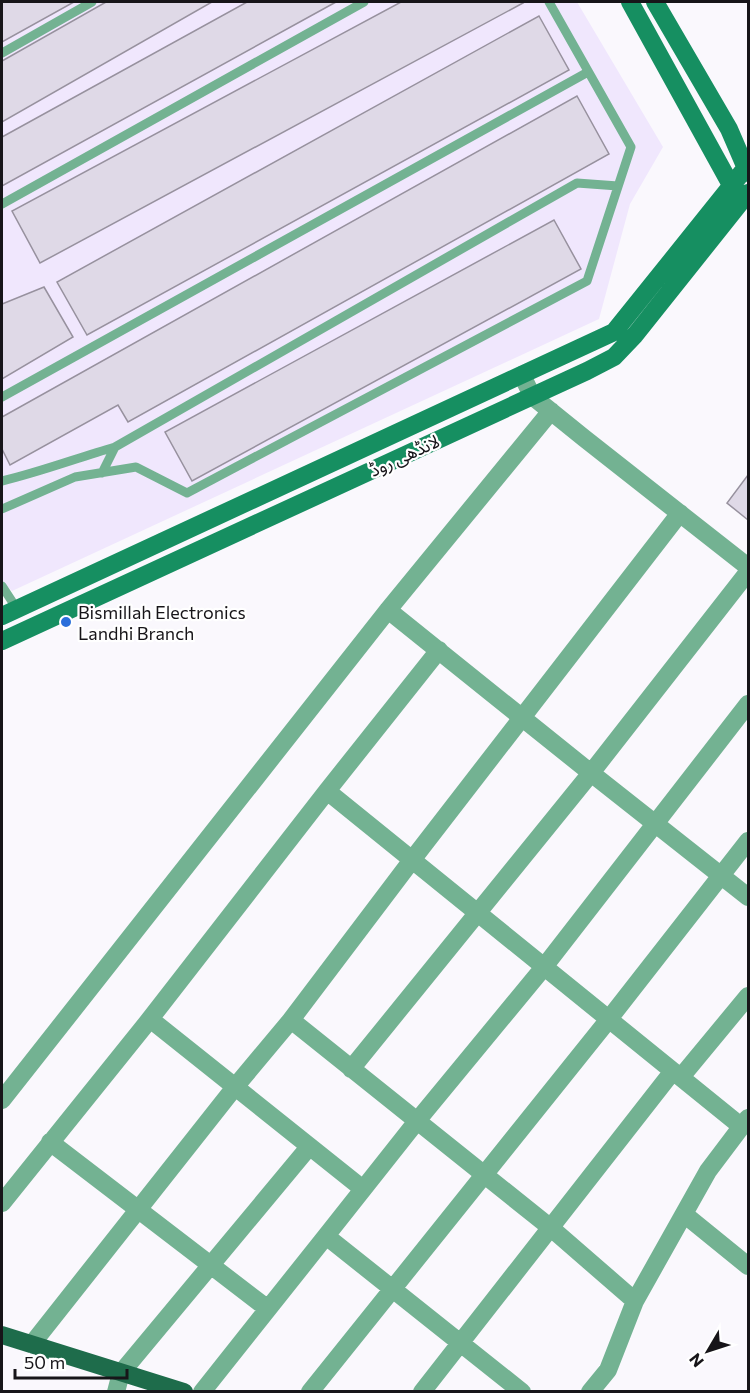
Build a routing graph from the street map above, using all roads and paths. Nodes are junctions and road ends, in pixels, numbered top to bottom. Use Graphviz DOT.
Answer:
graph roads {
  1 [pos="93,2"];
  2 [pos="364,2"];
  3 [pos="549,2"];
  4 [pos="630,2"];
  5 [pos="655,2"];
  6 [pos="2,53"];
  7 [pos="588,72"];
  8 [pos="748,169"];
  9 [pos="618,186"];
  10 [pos="741,194"];
  11 [pos="2,204"];
  12 [pos="522,375"];
  13 [pos="532,396"];
  14 [pos="2,397"];
  15 [pos="551,411"];
  16 [pos="115,447"];
  17 [pos="102,472"];
  18 [pos="2,481"];
  19 [pos="274,490"];
  20 [pos="2,509"];
  21 [pos="283,511"];
  22 [pos="681,513"];
  23 [pos="748,569"];
  24 [pos="2,586"];
  25 [pos="16,610"];
  26 [pos="388,610"];
  27 [pos="42,622"];
  28 [pos="2,641"];
  29 [pos="439,650"];
  30 [pos="748,704"];
  31 [pos="523,717"];
  32 [pos="591,773"];
  33 [pos="327,791"];
  34 [pos="656,824"];
  35 [pos="748,841"];
  36 [pos="412,860"];
  37 [pos="722,875"];
  38 [pos="748,897"];
  39 [pos="478,914"];
  40 [pos="544,967"];
  41 [pos="748,996"];
  42 [pos="609,1018"];
  43 [pos="150,1020"];
  44 [pos="291,1020"];
  45 [pos="351,1069"];
  46 [pos="677,1074"];
  47 [pos="235,1087"];
  48 [pos="2,1100"];
  49 [pos="417,1122"];
  50 [pos="745,1123"];
  51 [pos="50,1142"];
  52 [pos="309,1147"];
  53 [pos="484,1174"];
  54 [pos="363,1190"];
  55 [pos="2,1203"];
  56 [pos="138,1210"];
  57 [pos="684,1214"];
  58 [pos="551,1228"];
  59 [pos="326,1236"];
  60 [pos="211,1265"];
  61 [pos="748,1266"];
  62 [pos="392,1289"];
  63 [pos="635,1301"];
  64 [pos="268,1309"];
  65 [pos="2,1335"];
  66 [pos="460,1343"];
  67 [pos="32,1344"];
  68 [pos="121,1373"];
  69 [pos="116,1392"];
  70 [pos="184,1392"];
  71 [pos="202,1392"];
  72 [pos="310,1392"];
  73 [pos="422,1392"];
  74 [pos="522,1392"];
  75 [pos="590,1392"];
  1 -- 6 [label="lane"];
  2 -- 11 [label="lane"];
  3 -- 7 [label="lane"];
  4 -- 10 [label="main road"];
  5 -- 8 [label="main road"];
  7 -- 9 [label="lane"];
  7 -- 14 [label="lane"];
  8 -- 10 [label="main road, لانڈھی روڈ"];
  9 -- 16 [label="lane"];
  9 -- 17 [label="lane"];
  10 -- 12 [label="main road, لانڈھی روڈ"];
  10 -- 13 [label="main road, لانڈھی روڈ"];
  12 -- 13 [label="street"];
  12 -- 19 [label="main road, لانڈھی روڈ"];
  13 -- 15 [label="street"];
  13 -- 21 [label="main road, لانڈھی روڈ"];
  15 -- 22 [label="street"];
  15 -- 26 [label="street"];
  16 -- 17 [label="lane"];
  16 -- 18 [label="lane"];
  17 -- 20 [label="lane"];
  19 -- 21 [label="main road"];
  19 -- 25 [label="main road, لانڈھی روڈ"];
  21 -- 27 [label="main road, لانڈھی روڈ"];
  22 -- 23 [label="street"];
  22 -- 31 [label="street"];
  23 -- 32 [label="street"];
  24 -- 25 [label="lane"];
  25 -- 27 [label="main road"];
  26 -- 29 [label="street"];
  26 -- 48 [label="street"];
  27 -- 28 [label="main road, لانڈھی روڈ"];
  29 -- 31 [label="street"];
  29 -- 33 [label="street"];
  30 -- 34 [label="street"];
  31 -- 32 [label="street"];
  31 -- 36 [label="street"];
  32 -- 34 [label="street"];
  32 -- 39 [label="street"];
  33 -- 36 [label="street"];
  33 -- 43 [label="street"];
  34 -- 37 [label="street"];
  34 -- 40 [label="street"];
  35 -- 37 [label="street"];
  36 -- 39 [label="street"];
  36 -- 44 [label="street"];
  37 -- 38 [label="street"];
  37 -- 42 [label="street"];
  39 -- 40 [label="street"];
  39 -- 45 [label="street"];
  40 -- 42 [label="street"];
  40 -- 49 [label="street"];
  41 -- 46 [label="street"];
  42 -- 46 [label="street"];
  42 -- 53 [label="street"];
  43 -- 47 [label="street"];
  43 -- 51 [label="street"];
  44 -- 45 [label="street"];
  44 -- 47 [label="street"];
  45 -- 49 [label="street"];
  46 -- 50 [label="street"];
  46 -- 58 [label="street"];
  47 -- 52 [label="street"];
  47 -- 56 [label="street"];
  49 -- 53 [label="street"];
  49 -- 54 [label="street"];
  50 -- 57 [label="street"];
  51 -- 55 [label="street"];
  51 -- 56 [label="street"];
  52 -- 54 [label="street"];
  52 -- 60 [label="street"];
  53 -- 58 [label="street"];
  53 -- 62 [label="street"];
  54 -- 59 [label="street"];
  56 -- 60 [label="street"];
  56 -- 67 [label="street"];
  57 -- 61 [label="street"];
  57 -- 63 [label="street"];
  58 -- 63 [label="street"];
  58 -- 66 [label="street"];
  59 -- 62 [label="street"];
  59 -- 64 [label="street"];
  60 -- 64 [label="street"];
  60 -- 68 [label="street"];
  62 -- 66 [label="street"];
  62 -- 72 [label="street"];
  63 -- 75 [label="street"];
  64 -- 71 [label="street"];
  65 -- 67 [label="main road"];
  66 -- 73 [label="street"];
  66 -- 74 [label="street"];
  67 -- 68 [label="main road"];
  68 -- 69 [label="street"];
  68 -- 70 [label="main road"];
}
